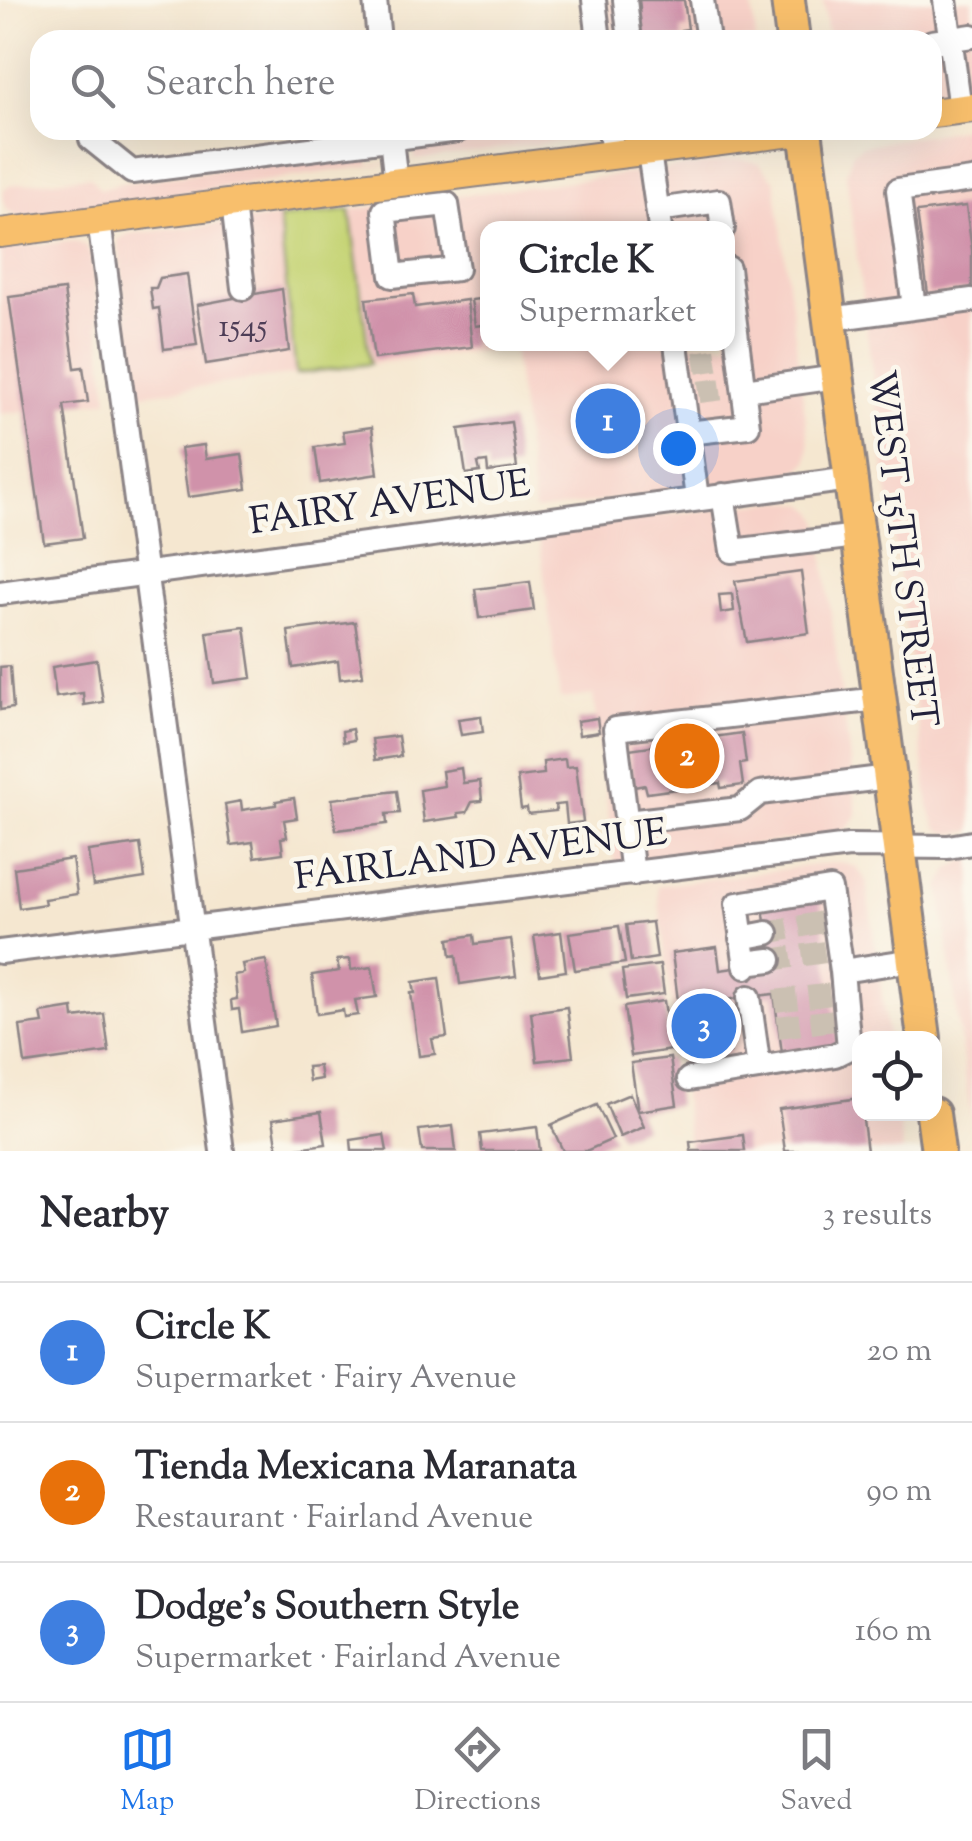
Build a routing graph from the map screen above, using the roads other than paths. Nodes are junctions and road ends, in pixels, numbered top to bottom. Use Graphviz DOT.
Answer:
graph roads {
  1 [pos="374,0"];
  2 [pos="594,0"];
  3 [pos="625,0"];
  4 [pos="702,0"];
  5 [pos="788,0"];
  6 [pos="946,0"];
  7 [pos="378,30"];
  8 [pos="598,30"];
  9 [pos="629,30"];
  10 [pos="706,30"];
  11 [pos="792,30"];
  12 [pos="952,39"];
  13 [pos="955,110"];
  14 [pos="92,140"];
  15 [pos="350,140"];
  16 [pos="391,140"];
  17 [pos="735,140"];
  18 [pos="807,140"];
  19 [pos="612,143"];
  20 [pos="649,152"];
  21 [pos="972,180"];
  22 [pos="445,191"];
  23 [pos="387,193"];
  24 [pos="233,204"];
  25 [pos="659,219"];
  26 [pos="98,221"];
  27 [pos="722,221"];
  28 [pos="0,234"];
  29 [pos="243,288"];
  30 [pos="972,300"];
  31 [pos="914,308"];
  32 [pos="830,318"];
  33 [pos="730,351"];
  34 [pos="683,357"];
  35 [pos="837,377"];
  36 [pos="737,388"];
  37 [pos="688,433"];
  38 [pos="850,479"];
  39 [pos="724,495"];
  40 [pos="697,498"];
  41 [pos="857,536"];
  42 [pos="146,574"];
  43 [pos="0,593"];
  44 [pos="878,699"];
  45 [pos="889,777"];
  46 [pos="627,822"];
  47 [pos="972,844"];
  48 [pos="898,847"];
  49 [pos="806,851"];
  50 [pos="731,860"];
  51 [pos="633,874"];
  52 [pos="810,890"];
  53 [pos="737,904"];
  54 [pos="192,930"];
  55 [pos="766,933"];
  56 [pos="742,938"];
  57 [pos="0,952"];
  58 [pos="770,960"];
  59 [pos="913,960"];
  60 [pos="837,972"];
  61 [pos="775,1001"];
  62 [pos="778,1027"];
  63 [pos="754,1030"];
  64 [pos="923,1031"];
  65 [pos="759,1068"];
  66 [pos="689,1078"];
  67 [pos="934,1121"];
  68 [pos="222,1151"];
  69 [pos="938,1151"];
  1 -- 7 [label="street"];
  2 -- 8 [label="street"];
  3 -- 9 [label="street"];
  4 -- 10 [label="street"];
  5 -- 11 [label="highway"];
  6 -- 12 [label="street"];
  12 -- 13 [label="street"];
  14 -- 15 [label="street"];
  16 -- 23 [label="street"];
  17 -- 20 [label="main road"];
  18 -- 32 [label="highway, WEST 15TH STREET"];
  19 -- 20 [label="main road"];
  19 -- 22 [label="main road"];
  20 -- 25 [label="street"];
  21 -- 31 [label="street"];
  22 -- 23 [label="main road"];
  22 -- 23 [label="street"];
  23 -- 24 [label="main road"];
  24 -- 26 [label="main road"];
  24 -- 29 [label="street"];
  25 -- 27 [label="street"];
  26 -- 28 [label="main road"];
  26 -- 42 [label="street"];
  30 -- 31 [label="street"];
  31 -- 32 [label="street"];
  32 -- 35 [label="highway, WEST 15TH STREET"];
  33 -- 36 [label="street"];
  34 -- 37 [label="street"];
  35 -- 36 [label="street"];
  35 -- 38 [label="highway, WEST 15TH STREET"];
  36 -- 37 [label="street"];
  37 -- 40 [label="street"];
  38 -- 39 [label="street, FAIRY AVENUE"];
  38 -- 41 [label="highway, WEST 15TH STREET"];
  39 -- 40 [label="street, FAIRY AVENUE"];
  39 -- 41 [label="street"];
  40 -- 42 [label="street, FAIRY AVENUE"];
  41 -- 44 [label="highway, WEST 15TH STREET"];
  42 -- 43 [label="street, FAIRY AVENUE"];
  42 -- 54 [label="street"];
  44 -- 45 [label="highway, WEST 15TH STREET"];
  44 -- 46 [label="street"];
  45 -- 46 [label="street"];
  45 -- 48 [label="highway, WEST 15TH STREET"];
  46 -- 51 [label="street"];
  47 -- 48 [label="street, FAIRLAND AVENUE"];
  48 -- 49 [label="street, FAIRLAND AVENUE"];
  48 -- 59 [label="highway, WEST 15TH STREET"];
  49 -- 50 [label="street, FAIRLAND AVENUE"];
  49 -- 52 [label="street"];
  50 -- 51 [label="street, FAIRLAND AVENUE"];
  50 -- 53 [label="street"];
  51 -- 54 [label="street, FAIRLAND AVENUE"];
  52 -- 53 [label="street"];
  52 -- 60 [label="street"];
  53 -- 56 [label="street"];
  54 -- 57 [label="street, FAIRLAND AVENUE"];
  54 -- 68 [label="street"];
  55 -- 56 [label="street"];
  56 -- 58 [label="street"];
  59 -- 60 [label="street"];
  59 -- 64 [label="highway, WEST 15TH STREET"];
  60 -- 65 [label="street"];
  61 -- 63 [label="street"];
  62 -- 63 [label="street"];
  63 -- 65 [label="street"];
  65 -- 66 [label="street"];
  67 -- 69 [label="highway"];
}
